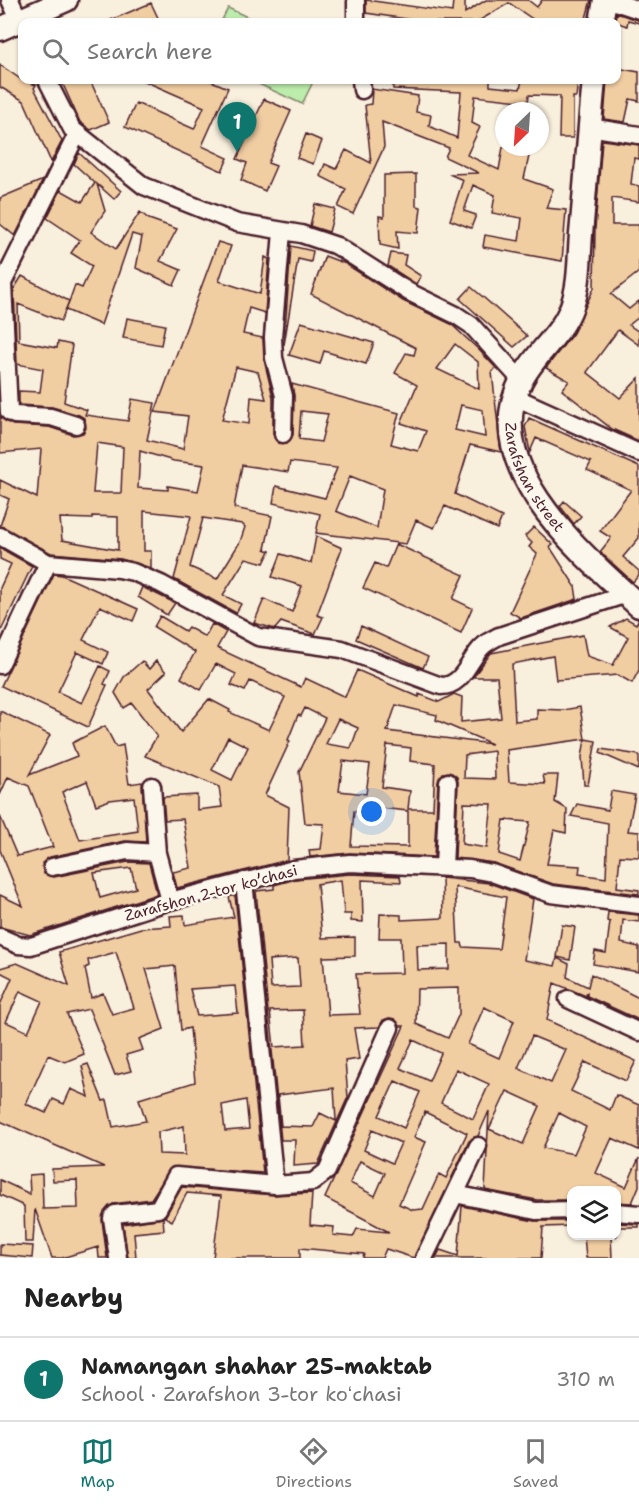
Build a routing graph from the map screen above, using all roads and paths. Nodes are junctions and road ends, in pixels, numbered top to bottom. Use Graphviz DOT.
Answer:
graph roads {
  1 [pos="10,0"];
  2 [pos="66,0"];
  3 [pos="356,0"];
  4 [pos="607,0"];
  5 [pos="639,10"];
  6 [pos="30,18"];
  7 [pos="356,18"];
  8 [pos="602,18"];
  9 [pos="14,26"];
  10 [pos="49,84"];
  11 [pos="594,84"];
  12 [pos="589,128"];
  13 [pos="77,134"];
  14 [pos="639,135"];
  15 [pos="282,232"];
  16 [pos="518,389"];
  17 [pos="75,425"];
  18 [pos="283,434"];
  19 [pos="639,453"];
  20 [pos="0,536"];
  21 [pos="48,563"];
  22 [pos="633,600"];
  23 [pos="0,664"];
  24 [pos="448,783"];
  25 [pos="152,786"];
  26 [pos="157,853"];
  27 [pos="52,867"];
  28 [pos="444,867"];
  29 [pos="244,881"];
  30 [pos="170,901"];
  31 [pos="639,905"];
  32 [pos="0,937"];
  33 [pos="568,999"];
  34 [pos="390,1028"];
  35 [pos="639,1032"];
  36 [pos="478,1146"];
  37 [pos="275,1185"];
  38 [pos="455,1194"];
  39 [pos="567,1210"];
  40 [pos="621,1212"];
  41 [pos="639,1214"];
  42 [pos="118,1258"];
  43 [pos="424,1258"];
  1 -- 9 [label="street"];
  2 -- 6 [label="street"];
  3 -- 7 [label="street"];
  4 -- 5 [label="street"];
  4 -- 8 [label="street"];
  10 -- 13 [label="street"];
  11 -- 12 [label="street, Zarafshan street"];
  12 -- 14 [label="street"];
  12 -- 16 [label="street, Zarafshan street"];
  13 -- 15 [label="street"];
  13 -- 17 [label="street"];
  15 -- 16 [label="street"];
  15 -- 18 [label="street"];
  16 -- 19 [label="street"];
  16 -- 22 [label="street, Zarafshan street"];
  20 -- 21 [label="street"];
  21 -- 22 [label="street"];
  21 -- 23 [label="street"];
  24 -- 28 [label="street"];
  25 -- 26 [label="street"];
  26 -- 27 [label="street"];
  26 -- 30 [label="street"];
  28 -- 29 [label="street, Zarafshon 2-tor koʼchasi"];
  28 -- 31 [label="street, Zarafshon 2-tor koʼchasi"];
  29 -- 30 [label="street, Zarafshon 2-tor koʼchasi"];
  29 -- 37 [label="street"];
  30 -- 32 [label="street, Zarafshon 2-tor koʼchasi"];
  33 -- 35 [label="street"];
  34 -- 37 [label="street"];
  36 -- 38 [label="street"];
  37 -- 42 [label="street"];
  38 -- 39 [label="street"];
  38 -- 43 [label="street"];
  40 -- 41 [label="street"];
}
